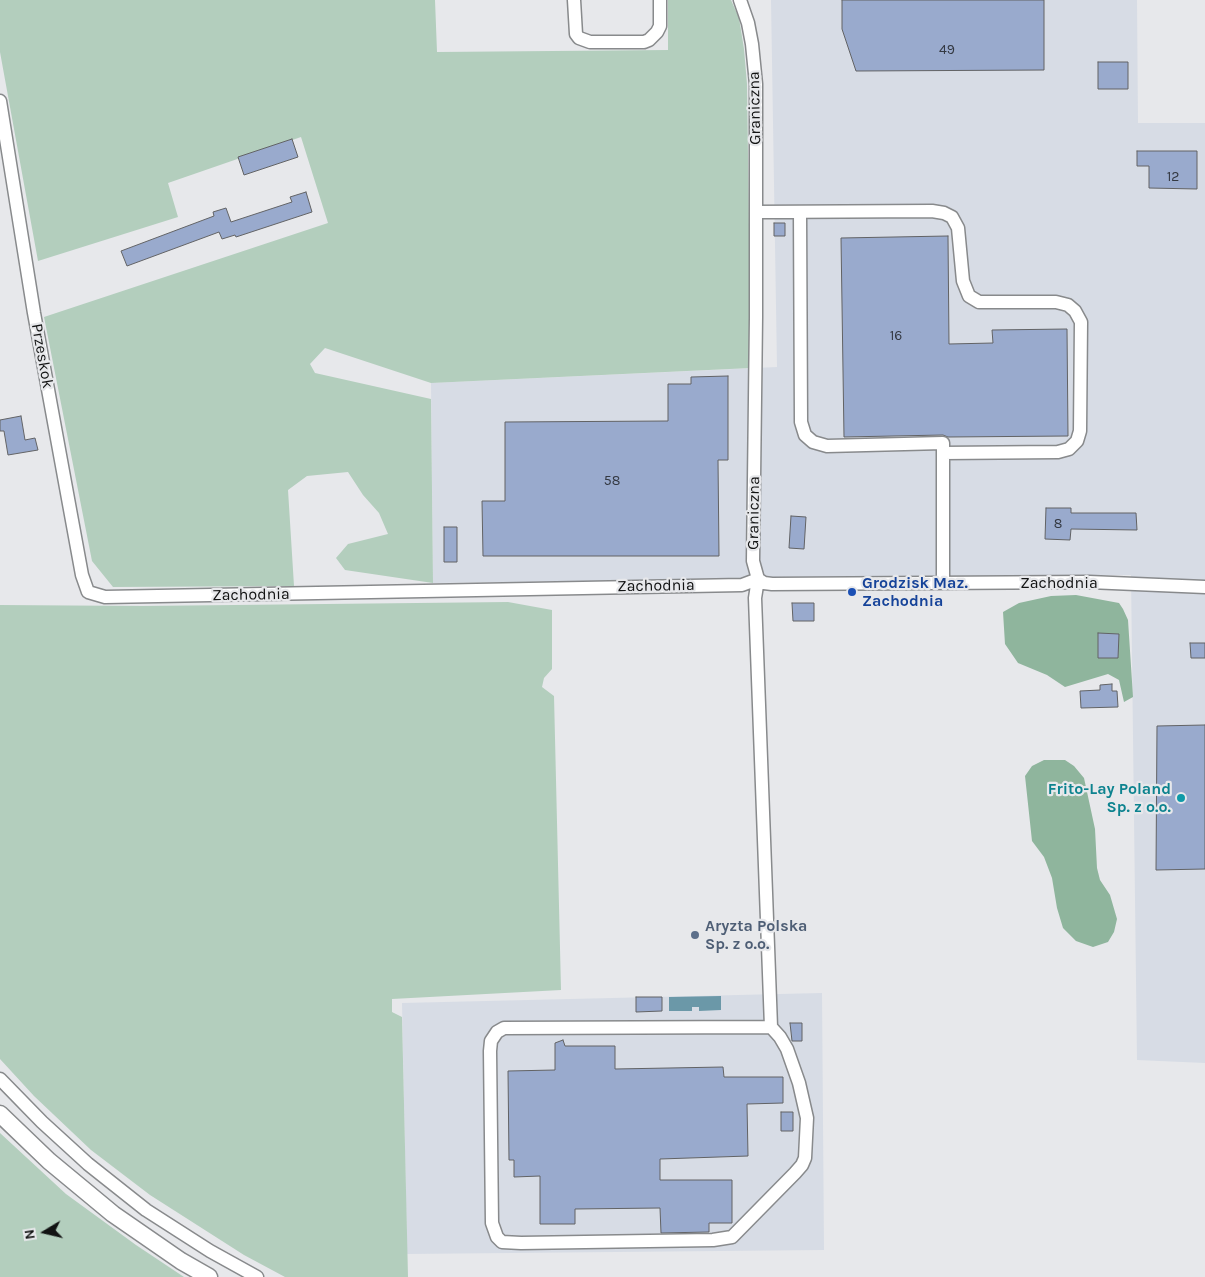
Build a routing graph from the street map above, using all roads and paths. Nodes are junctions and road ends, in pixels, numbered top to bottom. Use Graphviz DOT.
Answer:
graph roads {
  1 [pos="574,0"];
  2 [pos="660,0"];
  3 [pos="740,0"];
  4 [pos="0,101"];
  5 [pos="756,212"];
  6 [pos="800,212"];
  7 [pos="943,453"];
  8 [pos="758,579"];
  9 [pos="943,583"];
  10 [pos="1205,587"];
  11 [pos="106,598"];
  12 [pos="771,1027"];
  13 [pos="0,1079"];
  14 [pos="0,1114"];
  15 [pos="209,1277"];
  16 [pos="257,1277"];
  1 -- 2 [label="street"];
  3 -- 5 [label="street, Graniczna"];
  4 -- 11 [label="street, Przeskok"];
  5 -- 6 [label="street"];
  5 -- 8 [label="street, Graniczna"];
  6 -- 7 [label="street"];
  6 -- 7 [label="street"];
  7 -- 9 [label="street"];
  8 -- 9 [label="street, Zachodnia"];
  8 -- 11 [label="street, Zachodnia"];
  8 -- 12 [label="street, Graniczna"];
  9 -- 10 [label="street, Zachodnia"];
  12 -- 12 [label="street"];
  13 -- 16 [label="street"];
  14 -- 15 [label="main road"];
}
